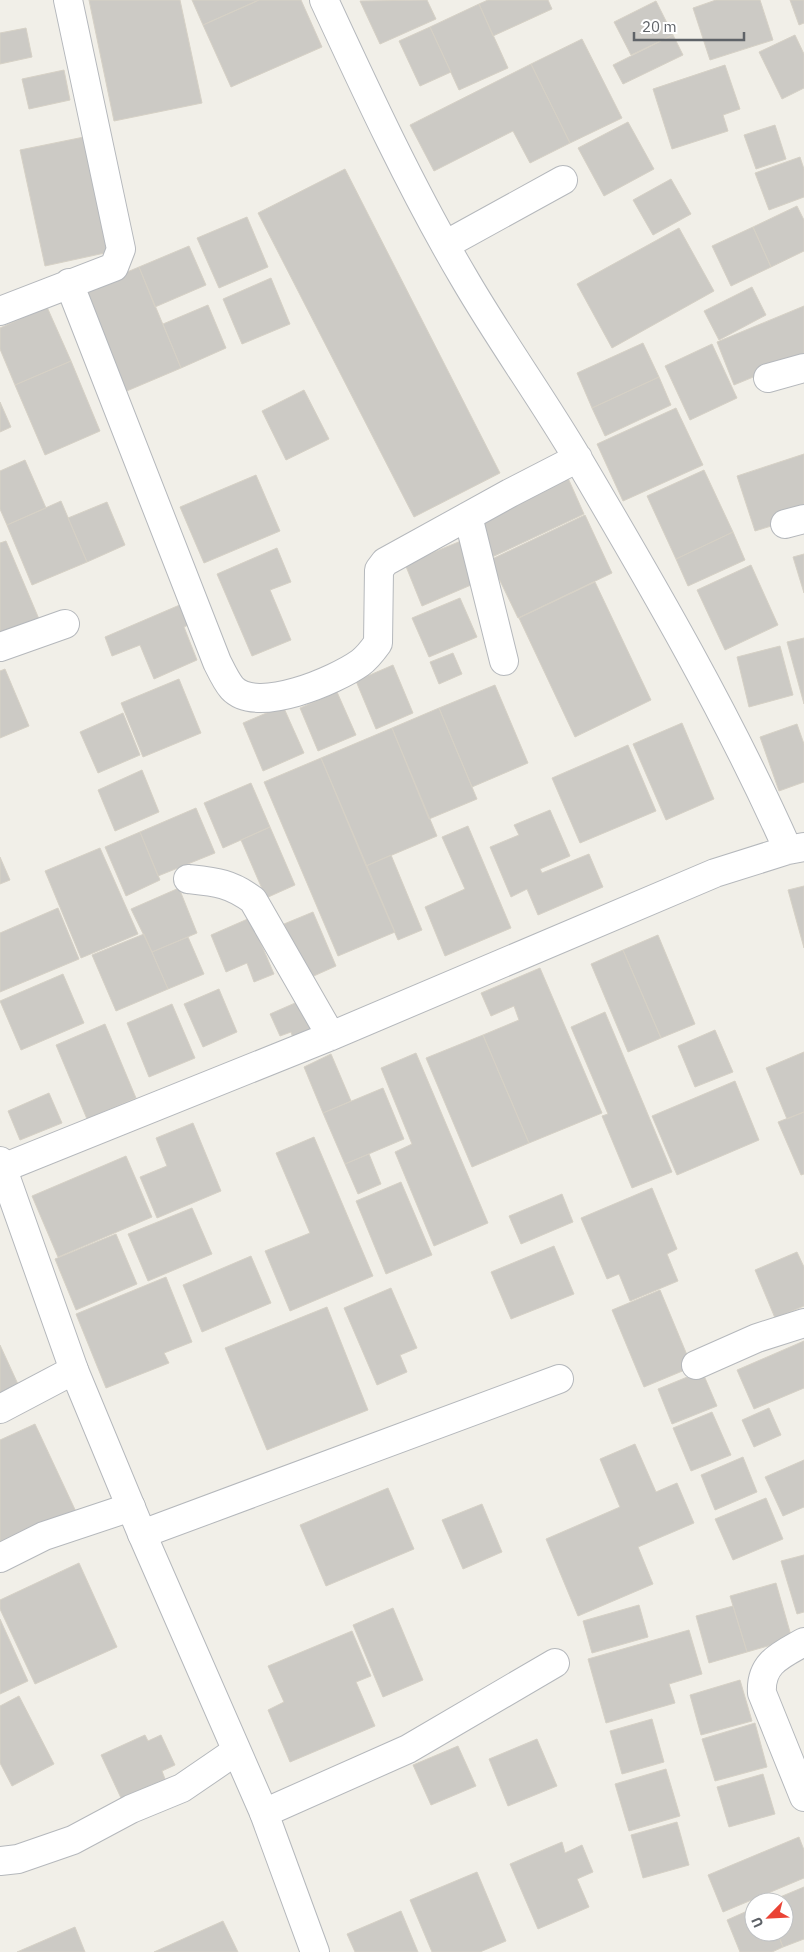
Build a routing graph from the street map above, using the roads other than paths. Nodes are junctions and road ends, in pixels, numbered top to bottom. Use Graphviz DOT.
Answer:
graph roads {
  1 [pos="68,0"];
  2 [pos="324,0"];
  3 [pos="563,180"];
  4 [pos="445,245"];
  5 [pos="70,283"];
  6 [pos="0,311"];
  7 [pos="804,368"];
  8 [pos="768,378"];
  9 [pos="578,458"];
  10 [pos="468,516"];
  11 [pos="65,624"];
  12 [pos="0,647"];
  13 [pos="504,661"];
  14 [pos="796,848"];
  15 [pos="188,879"];
  16 [pos="331,1036"];
  17 [pos="2,1164"];
  18 [pos="804,1323"];
  19 [pos="696,1365"];
  20 [pos="74,1370"];
  21 [pos="559,1379"];
  22 [pos="0,1409"];
  23 [pos="131,1507"];
  24 [pos="142,1534"];
  25 [pos="0,1558"];
  26 [pos="804,1642"];
  27 [pos="555,1663"];
  28 [pos="236,1751"];
  29 [pos="804,1797"];
  30 [pos="264,1813"];
  31 [pos="0,1861"];
  32 [pos="315,1952"];
  1 -- 5 [label="street"];
  2 -- 4 [label="street"];
  3 -- 4 [label="street"];
  4 -- 9 [label="street"];
  5 -- 6 [label="street"];
  5 -- 10 [label="street"];
  7 -- 8 [label="street"];
  9 -- 10 [label="street"];
  9 -- 14 [label="street"];
  10 -- 13 [label="street"];
  11 -- 12 [label="street"];
  14 -- 16 [label="street"];
  15 -- 16 [label="street"];
  16 -- 17 [label="street"];
  17 -- 20 [label="street"];
  18 -- 19 [label="street"];
  20 -- 22 [label="street"];
  20 -- 23 [label="street"];
  21 -- 24 [label="street"];
  23 -- 24 [label="street"];
  23 -- 25 [label="street"];
  24 -- 28 [label="street"];
  26 -- 29 [label="street"];
  27 -- 30 [label="street"];
  28 -- 30 [label="street"];
  28 -- 31 [label="street"];
  30 -- 32 [label="street"];
}
